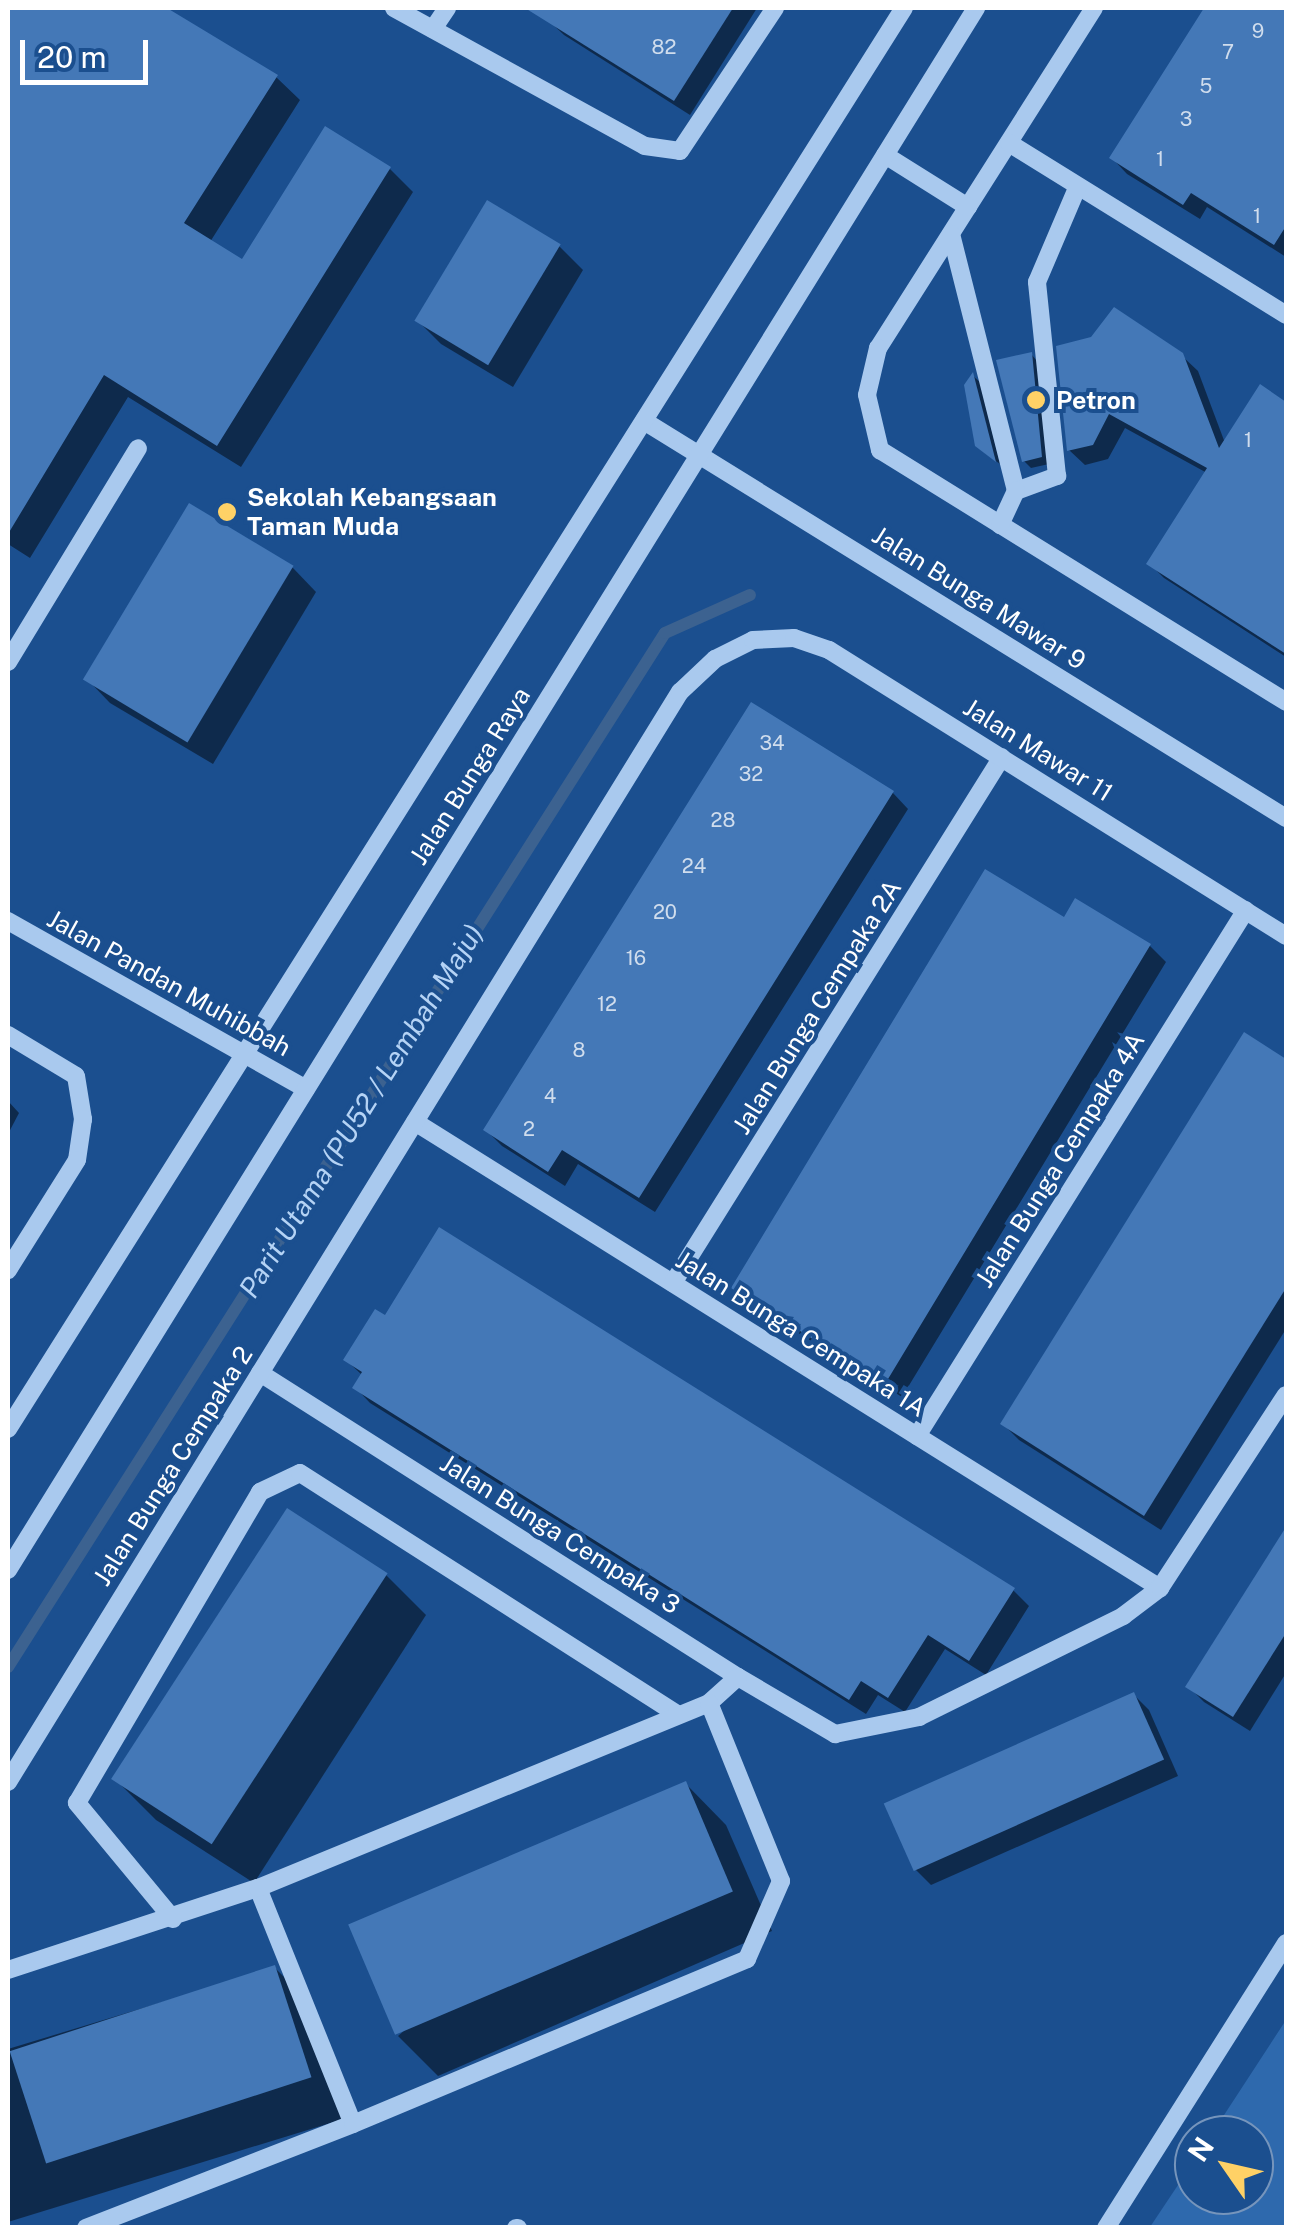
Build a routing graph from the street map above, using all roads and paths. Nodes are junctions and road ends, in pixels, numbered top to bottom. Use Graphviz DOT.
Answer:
graph roads {
  1 [pos="394,8"];
  2 [pos="446,8"];
  3 [pos="775,8"];
  4 [pos="904,8"];
  5 [pos="976,8"];
  6 [pos="1094,8"];
  7 [pos="433,29"];
  8 [pos="1009,144"];
  9 [pos="884,155"];
  10 [pos="1078,186"];
  11 [pos="968,208"];
  12 [pos="951,234"];
  13 [pos="1286,315"];
  14 [pos="644,421"];
  15 [pos="138,448"];
  16 [pos="699,454"];
  17 [pos="1016,491"];
  18 [pos="1000,524"];
  19 [pos="753,640"];
  20 [pos="8,662"];
  21 [pos="1286,702"];
  22 [pos="1002,757"];
  23 [pos="1286,818"];
  24 [pos="1246,910"];
  25 [pos="8,921"];
  26 [pos="1286,936"];
  27 [pos="8,1035"];
  28 [pos="244,1052"];
  29 [pos="306,1089"];
  30 [pos="415,1122"];
  31 [pos="8,1270"];
  32 [pos="673,1283"];
  33 [pos="260,1373"];
  34 [pos="1286,1395"];
  35 [pos="8,1429"];
  36 [pos="917,1436"];
  37 [pos="8,1570"];
  38 [pos="1160,1588"];
  39 [pos="738,1678"];
  40 [pos="709,1704"];
  41 [pos="678,1715"];
  42 [pos="8,1782"];
  43 [pos="258,1888"];
  44 [pos="172,1919"];
  45 [pos="1286,1944"];
  46 [pos="8,1970"];
  47 [pos="353,2124"];
  48 [pos="86,2228"];
  49 [pos="1106,2228"];
  1 -- 7 [label="street"];
  2 -- 7 [label="street"];
  3 -- 7 [label="street"];
  4 -- 14 [label="street, Jalan Bunga Raya"];
  5 -- 9 [label="street, Jalan Bunga Raya"];
  6 -- 8 [label="street"];
  8 -- 10 [label="street"];
  8 -- 11 [label="street"];
  9 -- 11 [label="street"];
  9 -- 16 [label="street, Jalan Bunga Raya"];
  10 -- 13 [label="street"];
  10 -- 17 [label="street"];
  11 -- 12 [label="street"];
  12 -- 17 [label="street"];
  12 -- 18 [label="street"];
  14 -- 16 [label="street, Jalan Bunga Mawar 9"];
  14 -- 28 [label="street, Jalan Bunga Raya"];
  15 -- 20 [label="street"];
  16 -- 23 [label="street, Jalan Bunga Mawar 9"];
  16 -- 29 [label="street, Jalan Bunga Raya"];
  17 -- 18 [label="street"];
  18 -- 21 [label="street"];
  19 -- 22 [label="street, Jalan Mawar 11"];
  19 -- 30 [label="street, Jalan Bunga Cempaka 2"];
  22 -- 24 [label="street, Jalan Mawar 11"];
  22 -- 32 [label="street, Jalan Bunga Cempaka 2A"];
  24 -- 26 [label="street, Jalan Mawar 11"];
  24 -- 36 [label="street, Jalan Bunga Cempaka 4A"];
  25 -- 28 [label="street, Jalan Pandan Muhibbah"];
  27 -- 31 [label="street"];
  28 -- 29 [label="street, Jalan Pandan Muhibbah"];
  28 -- 35 [label="street, Jalan Bunga Raya"];
  29 -- 37 [label="street, Jalan Bunga Raya"];
  30 -- 32 [label="street, Jalan Bunga Cempaka 1A"];
  30 -- 33 [label="street, Jalan Bunga Cempaka 2"];
  32 -- 36 [label="street, Jalan Bunga Cempaka 1A"];
  33 -- 39 [label="street, Jalan Bunga Cempaka 3"];
  33 -- 42 [label="street, Jalan Bunga Cempaka 2"];
  34 -- 38 [label="street"];
  36 -- 38 [label="street, Jalan Bunga Cempaka 1A"];
  38 -- 39 [label="street, Jalan Bunga Cempaka 3"];
  39 -- 40 [label="street"];
  40 -- 41 [label="street"];
  40 -- 47 [label="street"];
  41 -- 43 [label="street"];
  41 -- 44 [label="street"];
  43 -- 44 [label="street"];
  43 -- 47 [label="street"];
  44 -- 46 [label="street"];
  45 -- 49 [label="street"];
  47 -- 48 [label="street"];
}
